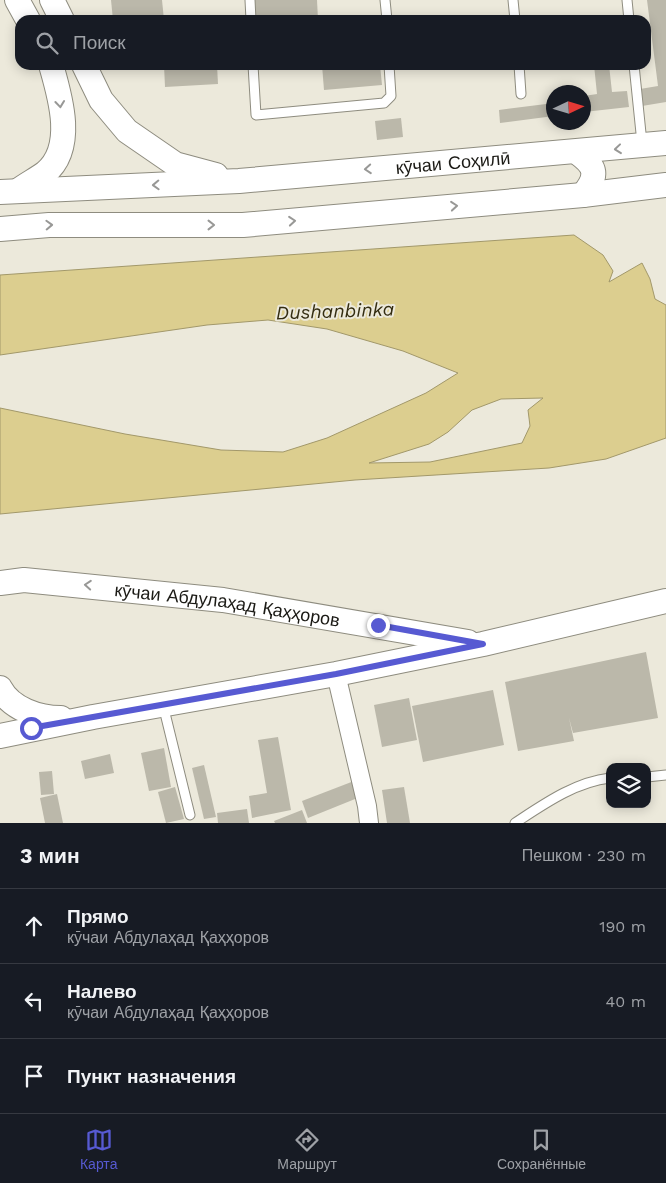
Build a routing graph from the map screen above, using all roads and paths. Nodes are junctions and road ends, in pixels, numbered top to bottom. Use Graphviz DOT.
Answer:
graph roads {
  1 [pos="17,0"];
  2 [pos="52,0"];
  3 [pos="250,0"];
  4 [pos="385,0"];
  5 [pos="513,0"];
  6 [pos="627,0"];
  7 [pos="25,15"];
  8 [pos="60,15"];
  9 [pos="251,15"];
  10 [pos="386,15"];
  11 [pos="514,15"];
  12 [pos="628,15"];
  13 [pos="52,70"];
  14 [pos="86,70"];
  15 [pos="253,70"];
  16 [pos="390,70"];
  17 [pos="520,70"];
  18 [pos="634,70"];
  19 [pos="522,94"];
  20 [pos="666,143"];
  21 [pos="642,146"];
  22 [pos="578,153"];
  23 [pos="239,181"];
  24 [pos="666,185"];
  25 [pos="9,191"];
  26 [pos="583,195"];
  27 [pos="0,229"];
  28 [pos="0,583"];
  29 [pos="666,601"];
  30 [pos="483,644"];
  31 [pos="336,674"];
  32 [pos="0,688"];
  33 [pos="163,705"];
  34 [pos="93,717"];
  35 [pos="0,719"];
  36 [pos="31,728"];
  37 [pos="0,736"];
  38 [pos="666,775"];
  39 [pos="651,777"];
  40 [pos="606,778"];
  41 [pos="190,815"];
  42 [pos="369,823"];
  43 [pos="515,823"];
  1 -- 7 [label="main road"];
  2 -- 8 [label="main road"];
  3 -- 9 [label="lane"];
  4 -- 10 [label="lane"];
  5 -- 11 [label="lane"];
  6 -- 12 [label="lane"];
  13 -- 25 [label="main road, one-way"];
  14 -- 23 [label="main road"];
  15 -- 16 [label="lane"];
  17 -- 19 [label="lane"];
  18 -- 21 [label="lane"];
  20 -- 21 [label="main road, кӯчаи Соҳилӣ"];
  21 -- 22 [label="main road, кӯчаи Соҳилӣ, one-way"];
  22 -- 23 [label="main road, кӯчаи Соҳилӣ, one-way"];
  22 -- 26 [label="main road"];
  23 -- 25 [label="main road, кӯчаи Соҳилӣ, one-way"];
  24 -- 26 [label="main road"];
  27 -- 26 [label="main road, one-way"];
  30 -- 28 [label="main road, кӯчаи Абдулаҳад Қаҳҳоров, one-way"];
  29 -- 30 [label="main road, кӯчаи Абдулаҳад Қаҳҳоров"];
  30 -- 31 [label="main road, кӯчаи Абдулаҳад Қаҳҳоров"];
  31 -- 33 [label="main road, кӯчаи Абдулаҳад Қаҳҳоров"];
  31 -- 42 [label="street"];
  32 -- 34 [label="main road"];
  33 -- 34 [label="main road, кӯчаи Абдулаҳад Қаҳҳоров"];
  33 -- 41 [label="lane"];
  34 -- 36 [label="main road, кӯчаи Абдулаҳад Қаҳҳоров"];
  35 -- 36 [label="main road"];
  36 -- 37 [label="main road, кӯчаи Абдулаҳад Қаҳҳоров"];
  38 -- 39 [label="lane"];
  40 -- 43 [label="lane"];
}
